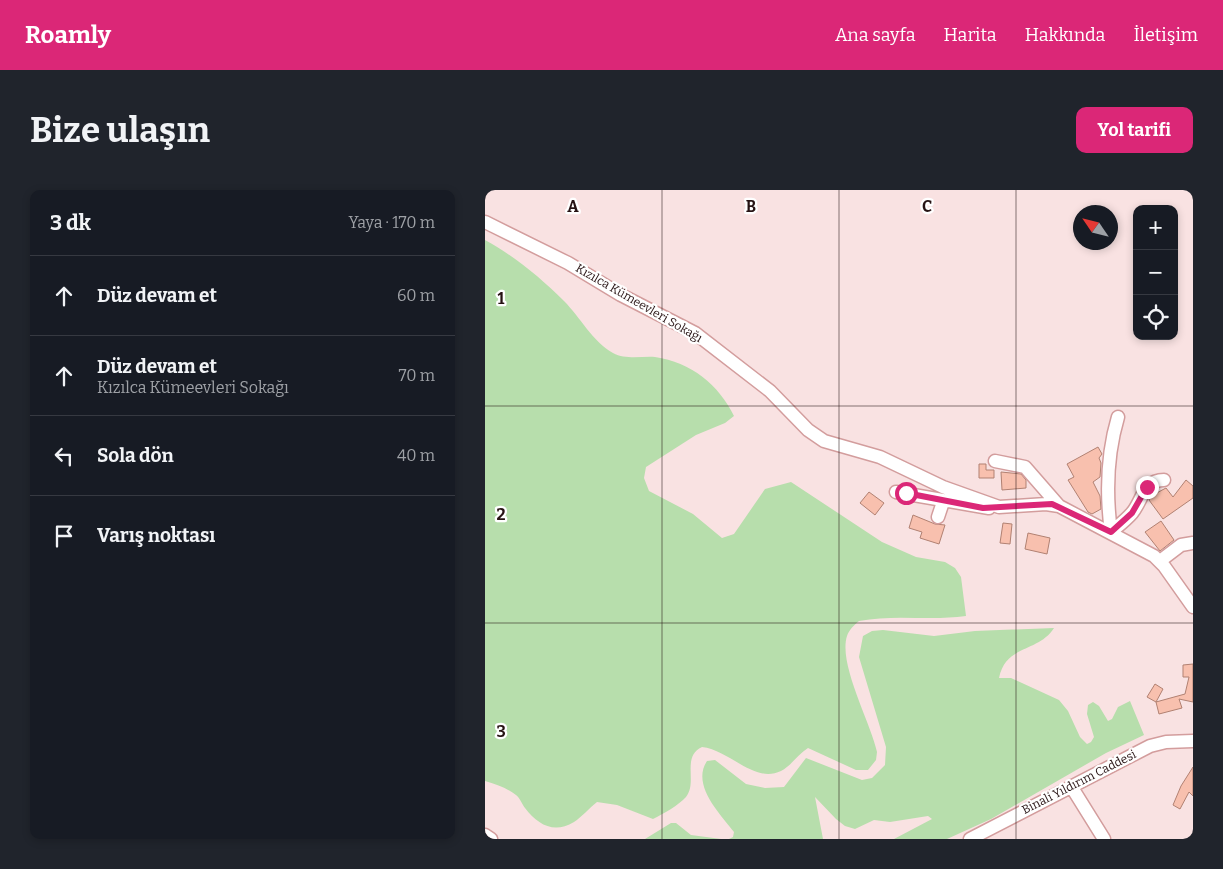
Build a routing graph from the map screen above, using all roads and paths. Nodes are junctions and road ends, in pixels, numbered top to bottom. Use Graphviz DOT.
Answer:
graph roads {
  1 [pos="485,222"];
  2 [pos="1118,417"];
  3 [pos="995,461"];
  4 [pos="1164,480"];
  5 [pos="895,492"];
  6 [pos="943,502"];
  7 [pos="1059,506"];
  8 [pos="1004,508"];
  9 [pos="937,517"];
  10 [pos="1111,532"];
  11 [pos="1193,543"];
  12 [pos="1160,561"];
  13 [pos="1193,607"];
  14 [pos="1193,741"];
  15 [pos="1071,786"];
  16 [pos="485,835"];
  17 [pos="491,839"];
  18 [pos="971,839"];
  19 [pos="1104,839"];
  1 -- 8 [label="street, Kızılca Kümeevleri Sokağı"];
  2 -- 10 [label="street"];
  3 -- 7 [label="street"];
  4 -- 10 [label="street"];
  5 -- 6 [label="street"];
  6 -- 8 [label="street"];
  6 -- 9 [label="street"];
  7 -- 8 [label="street, Kızılca Kümeevleri Sokağı"];
  7 -- 10 [label="street, Kızılca Kümeevleri Sokağı"];
  10 -- 12 [label="street, Kızılca Kümeevleri Sokağı"];
  11 -- 12 [label="street"];
  12 -- 13 [label="street, Kızılca Kümeevleri Sokağı"];
  14 -- 15 [label="street, Binali Yıldırım Caddesi"];
  15 -- 18 [label="street, Binali Yıldırım Caddesi"];
  15 -- 19 [label="street"];
  16 -- 17 [label="street"];
}
